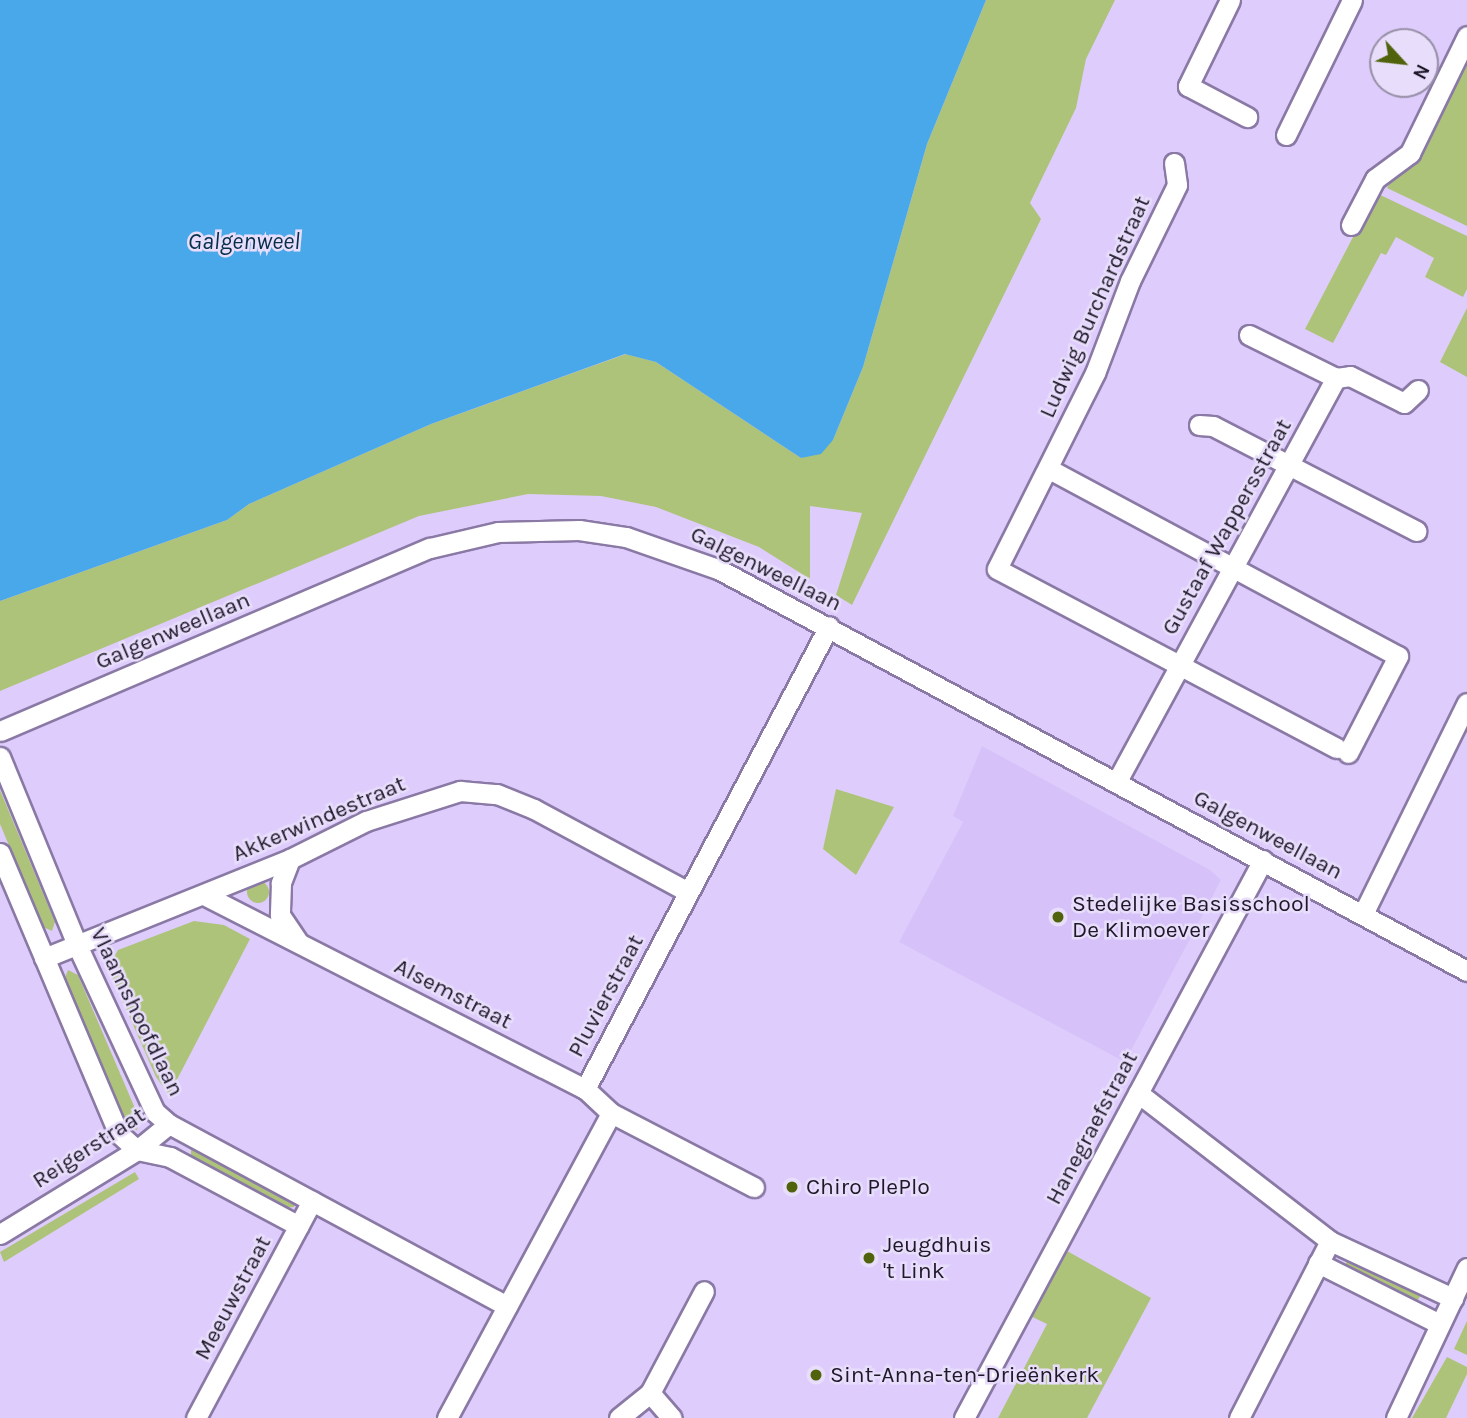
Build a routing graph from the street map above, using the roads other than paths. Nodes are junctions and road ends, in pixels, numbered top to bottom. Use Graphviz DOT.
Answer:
graph roads {
  1 [pos="1230,0"];
  2 [pos="1352,0"];
  3 [pos="1467,36"];
  4 [pos="1247,117"];
  5 [pos="1286,135"];
  6 [pos="1174,163"];
  7 [pos="1352,225"];
  8 [pos="1249,335"];
  9 [pos="1336,378"];
  10 [pos="1418,390"];
  11 [pos="1199,425"];
  12 [pos="1288,467"];
  13 [pos="1049,469"];
  14 [pos="1416,531"];
  15 [pos="1233,568"];
  16 [pos="829,626"];
  17 [pos="1181,663"];
  18 [pos="1467,703"];
  19 [pos="0,731"];
  20 [pos="0,757"];
  21 [pos="1117,781"];
  22 [pos="0,853"];
  23 [pos="290,859"];
  24 [pos="1263,860"];
  25 [pos="688,892"];
  26 [pos="204,895"];
  27 [pos="1363,915"];
  28 [pos="298,943"];
  29 [pos="77,945"];
  30 [pos="44,958"];
  31 [pos="1467,971"];
  32 [pos="584,1089"];
  33 [pos="1138,1093"];
  34 [pos="611,1112"];
  35 [pos="169,1124"];
  36 [pos="137,1150"];
  37 [pos="754,1187"];
  38 [pos="312,1201"];
  39 [pos="299,1226"];
  40 [pos="0,1234"];
  41 [pos="1330,1241"];
  42 [pos="1318,1263"];
  43 [pos="1467,1268"];
  44 [pos="704,1292"];
  45 [pos="1453,1298"];
  46 [pos="507,1306"];
  47 [pos="1440,1324"];
  48 [pos="650,1392"];
  49 [pos="196,1418"];
  50 [pos="447,1418"];
  51 [pos="619,1418"];
  52 [pos="672,1418"];
  53 [pos="964,1418"];
  54 [pos="1239,1418"];
  55 [pos="1396,1418"];
  1 -- 4 [label="street"];
  2 -- 5 [label="street"];
  3 -- 7 [label="street"];
  6 -- 13 [label="street, Ludwig Burchardstraat"];
  8 -- 9 [label="street"];
  9 -- 10 [label="street"];
  9 -- 12 [label="street, Gustaaf Wappersstraat"];
  11 -- 12 [label="street"];
  12 -- 14 [label="street"];
  12 -- 15 [label="street, Gustaaf Wappersstraat"];
  13 -- 15 [label="street"];
  13 -- 17 [label="street, Ludwig Burchardstraat"];
  15 -- 17 [label="street, Gustaaf Wappersstraat"];
  15 -- 17 [label="street"];
  16 -- 19 [label="street, Galgenweellaan"];
  16 -- 21 [label="street, Galgenweellaan"];
  16 -- 25 [label="street, Pluvierstraat"];
  17 -- 21 [label="street, Gustaaf Wappersstraat"];
  18 -- 27 [label="street"];
  20 -- 29 [label="street, Vlaamshoofdlaan"];
  21 -- 24 [label="street, Galgenweellaan"];
  22 -- 30 [label="street"];
  23 -- 25 [label="street, Akkerwindestraat"];
  23 -- 26 [label="street, Akkerwindestraat"];
  23 -- 28 [label="street"];
  24 -- 27 [label="street, Galgenweellaan"];
  24 -- 33 [label="street, Hanegraefstraat"];
  25 -- 32 [label="street, Pluvierstraat"];
  26 -- 28 [label="street, Alsemstraat"];
  26 -- 29 [label="street, Akkerwindestraat"];
  27 -- 31 [label="street, Galgenweellaan"];
  28 -- 32 [label="street, Alsemstraat"];
  29 -- 30 [label="street, Akkerwindestraat"];
  29 -- 35 [label="street, Vlaamshoofdlaan"];
  30 -- 36 [label="street"];
  32 -- 34 [label="street, Pluvierstraat"];
  33 -- 41 [label="street"];
  33 -- 53 [label="street, Hanegraefstraat"];
  34 -- 37 [label="street"];
  34 -- 46 [label="street"];
  35 -- 36 [label="street, Reigerstraat"];
  35 -- 38 [label="street, Vlaamshoofdlaan"];
  36 -- 39 [label="street"];
  36 -- 40 [label="street, Reigerstraat"];
  38 -- 39 [label="street, Meeuwstraat"];
  38 -- 46 [label="street, Vlaamshoofdlaan"];
  39 -- 49 [label="street, Meeuwstraat"];
  41 -- 42 [label="street"];
  41 -- 45 [label="street"];
  42 -- 47 [label="street"];
  42 -- 54 [label="street"];
  43 -- 45 [label="street"];
  44 -- 48 [label="street"];
  45 -- 47 [label="street"];
  46 -- 50 [label="street"];
  47 -- 55 [label="street"];
  48 -- 51 [label="street"];
  48 -- 52 [label="street"];
}
